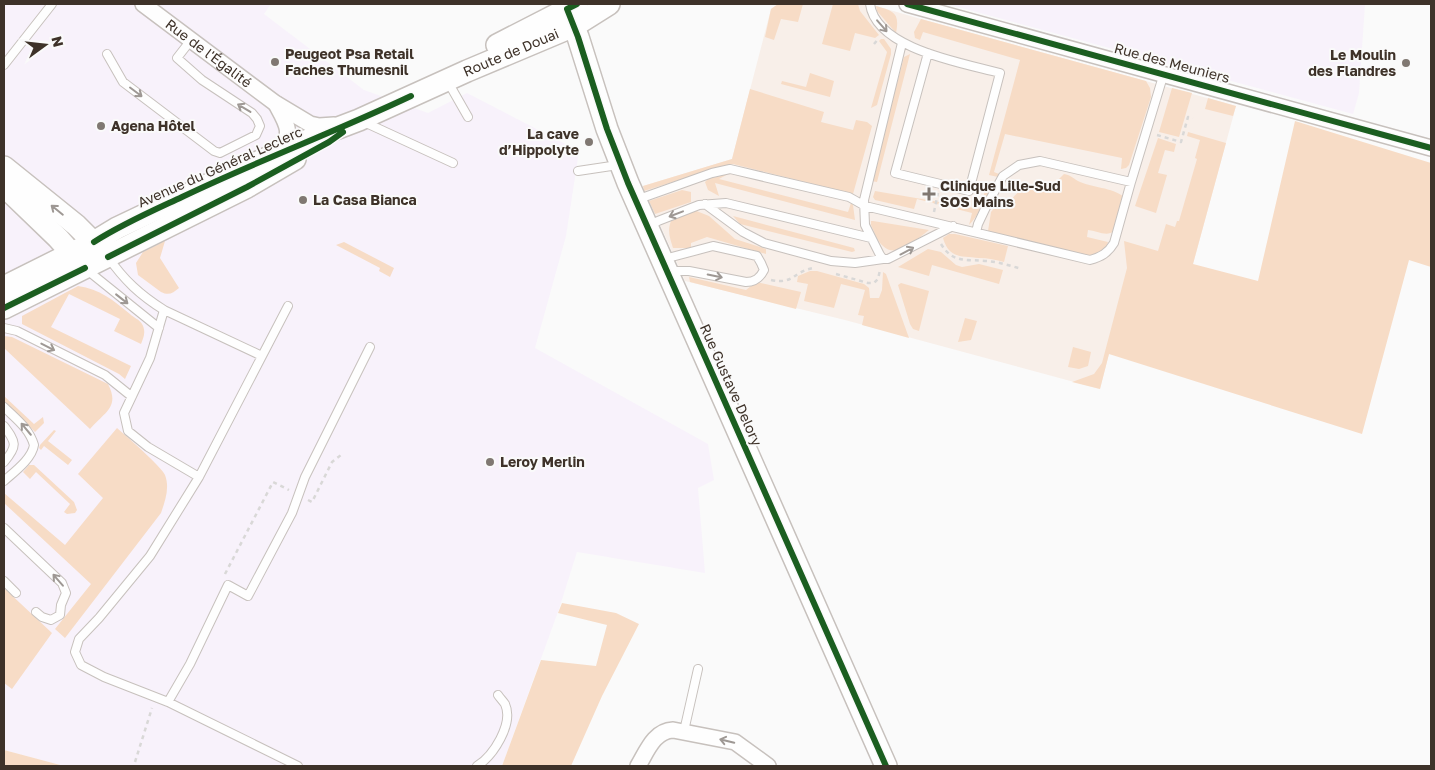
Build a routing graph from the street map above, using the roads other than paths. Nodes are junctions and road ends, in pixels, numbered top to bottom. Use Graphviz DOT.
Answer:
graph roads {
  1 [pos="52,4"];
  2 [pos="143,4"];
  3 [pos="609,4"];
  4 [pos="870,4"];
  5 [pos="907,4"];
  6 [pos="952,9"];
  7 [pos="572,13"];
  8 [pos="191,40"];
  9 [pos="902,43"];
  10 [pos="928,53"];
  11 [pos="107,54"];
  12 [pos="4,65"];
  13 [pos="1164,73"];
  14 [pos="446,78"];
  15 [pos="275,103"];
  16 [pos="468,116"];
  17 [pos="359,120"];
  18 [pos="1431,148"];
  19 [pos="279,154"];
  20 [pos="454,163"];
  21 [pos="620,165"];
  22 [pos="4,167"];
  23 [pos="578,171"];
  24 [pos="1131,182"];
  25 [pos="4,186"];
  26 [pos="636,201"];
  27 [pos="705,204"];
  28 [pos="864,206"];
  29 [pos="953,226"];
  30 [pos="648,228"];
  31 [pos="976,232"];
  32 [pos="871,238"];
  33 [pos="101,250"];
  34 [pos="883,259"];
  35 [pos="79,261"];
  36 [pos="664,265"];
  37 [pos="4,287"];
  38 [pos="288,306"];
  39 [pos="4,308"];
  40 [pos="164,310"];
  41 [pos="4,328"];
  42 [pos="159,328"];
  43 [pos="370,347"];
  44 [pos="262,356"];
  45 [pos="131,396"];
  46 [pos="4,407"];
  47 [pos="4,426"];
  48 [pos="4,462"];
  49 [pos="199,477"];
  50 [pos="4,481"];
  51 [pos="4,528"];
  52 [pos="4,581"];
  53 [pos="16,593"];
  54 [pos="36,612"];
  55 [pos="698,669"];
  56 [pos="498,695"];
  57 [pos="168,702"];
  58 [pos="684,732"];
  59 [pos="882,765"];
  60 [pos="298,766"];
  61 [pos="478,766"];
  62 [pos="638,766"];
  63 [pos="768,766"];
  1 -- 12 [label="lane"];
  2 -- 8 [label="street, Rue de l'Égalité"];
  3 -- 7 [label="main road, Route de Douai"];
  4 -- 9 [label="lane, one-way"];
  5 -- 6 [label="street, Rue des Meuniers"];
  6 -- 13 [label="street, Rue des Meuniers"];
  7 -- 14 [label="main road, Route de Douai"];
  7 -- 21 [label="main road, Rue Gustave Delory"];
  11 -- 8 [label="lane, one-way"];
  8 -- 15 [label="street, Rue de l'Égalité"];
  9 -- 10 [label="lane"];
  9 -- 28 [label="lane"];
  10 -- 10 [label="lane"];
  13 -- 18 [label="street, Rue des Meuniers"];
  13 -- 24 [label="lane"];
  14 -- 16 [label="lane"];
  14 -- 17 [label="main road"];
  15 -- 17 [label="street, Rue de l'Égalité"];
  15 -- 19 [label="street, Rue de l'Égalité"];
  17 -- 19 [label="main road, Avenue du Général Leclerc"];
  17 -- 20 [label="lane"];
  17 -- 33 [label="main road"];
  19 -- 33 [label="main road, Avenue du Général Leclerc"];
  21 -- 23 [label="lane"];
  21 -- 26 [label="main road, Rue Gustave Delory"];
  33 -- 22 [label="main road, one-way"];
  24 -- 31 [label="lane"];
  24 -- 31 [label="lane"];
  25 -- 35 [label="main road"];
  26 -- 28 [label="lane"];
  26 -- 30 [label="main road, Rue Gustave Delory"];
  27 -- 30 [label="lane, one-way"];
  27 -- 32 [label="lane"];
  27 -- 34 [label="lane"];
  28 -- 29 [label="lane"];
  28 -- 32 [label="lane"];
  29 -- 31 [label="lane"];
  34 -- 29 [label="lane, one-way"];
  30 -- 36 [label="main road, Rue Gustave Delory"];
  32 -- 34 [label="lane"];
  33 -- 35 [label="main road"];
  33 -- 40 [label="lane"];
  35 -- 37 [label="main road"];
  35 -- 39 [label="main road"];
  35 -- 42 [label="lane, one-way"];
  36 -- 36 [label="lane, one-way"];
  36 -- 59 [label="main road, Rue Gustave Delory"];
  38 -- 44 [label="lane"];
  40 -- 42 [label="lane"];
  40 -- 44 [label="lane"];
  41 -- 45 [label="lane, one-way"];
  42 -- 45 [label="lane"];
  43 -- 57 [label="lane"];
  44 -- 49 [label="lane"];
  45 -- 49 [label="lane"];
  50 -- 46 [label="lane, one-way"];
  47 -- 48 [label="lane"];
  49 -- 57 [label="lane"];
  54 -- 51 [label="lane, one-way"];
  52 -- 53 [label="lane"];
  55 -- 58 [label="lane"];
  56 -- 61 [label="lane"];
  57 -- 60 [label="lane"];
  58 -- 62 [label="street"];
  63 -- 58 [label="street, one-way"];
}
